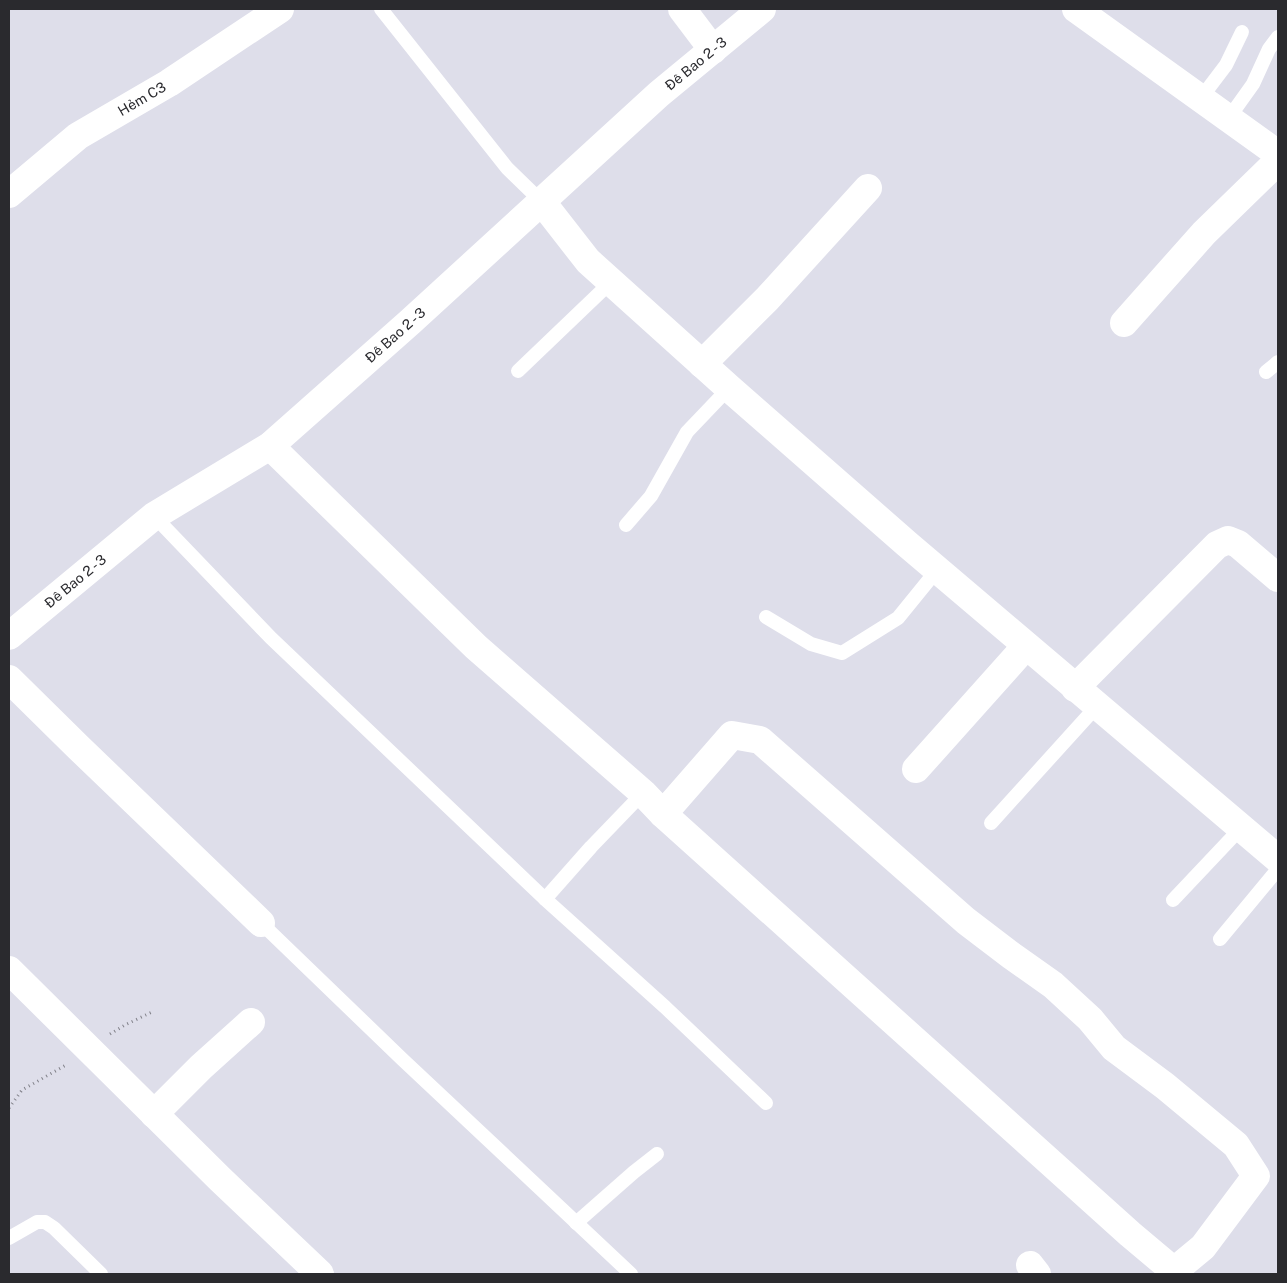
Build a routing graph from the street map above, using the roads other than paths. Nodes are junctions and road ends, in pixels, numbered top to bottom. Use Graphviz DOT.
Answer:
graph roads {
  1 [pos="280,9"];
  2 [pos="381,9"];
  3 [pos="682,9"];
  4 [pos="762,9"];
  5 [pos="1076,9"];
  6 [pos="1242,32"];
  7 [pos="1278,37"];
  8 [pos="713,50"];
  9 [pos="1201,98"];
  10 [pos="1228,118"];
  11 [pos="1278,154"];
  12 [pos="1278,161"];
  13 [pos="868,188"];
  14 [pos="9,194"];
  15 [pos="542,202"];
  16 [pos="611,282"];
  17 [pos="1124,323"];
  18 [pos="1278,362"];
  19 [pos="702,364"];
  20 [pos="518,371"];
  21 [pos="1266,372"];
  22 [pos="729,388"];
  23 [pos="270,446"];
  24 [pos="154,516"];
  25 [pos="626,525"];
  26 [pos="937,570"];
  27 [pos="1278,578"];
  28 [pos="766,617"];
  29 [pos="9,636"];
  30 [pos="1026,646"];
  31 [pos="9,680"];
  32 [pos="1075,688"];
  33 [pos="1097,706"];
  34 [pos="916,769"];
  35 [pos="643,793"];
  36 [pos="664,814"];
  37 [pos="991,823"];
  38 [pos="1241,828"];
  39 [pos="1278,859"];
  40 [pos="1278,869"];
  41 [pos="545,899"];
  42 [pos="1173,900"];
  43 [pos="261,923"];
  44 [pos="1220,939"];
  45 [pos="9,970"];
  46 [pos="251,1022"];
  47 [pos="766,1104"];
  48 [pos="154,1114"];
  49 [pos="657,1154"];
  50 [pos="576,1223"];
  51 [pos="9,1238"];
  52 [pos="1173,1273"];
  53 [pos="101,1274"];
  54 [pos="320,1274"];
  55 [pos="631,1274"];
  1 -- 14 [label="street, Hẻm C3"];
  2 -- 15 [label="lane"];
  3 -- 8 [label="street"];
  4 -- 8 [label="street, Đê Bao 2 - 3"];
  5 -- 9 [label="street"];
  6 -- 9 [label="lane"];
  7 -- 10 [label="lane"];
  8 -- 15 [label="street, Đê Bao 2 - 3"];
  9 -- 10 [label="street"];
  10 -- 11 [label="street"];
  12 -- 17 [label="street"];
  13 -- 19 [label="street"];
  15 -- 16 [label="street"];
  15 -- 23 [label="street, Đê Bao 2 - 3"];
  16 -- 19 [label="street"];
  16 -- 20 [label="lane"];
  18 -- 21 [label="lane"];
  19 -- 22 [label="street"];
  22 -- 25 [label="lane"];
  22 -- 26 [label="street"];
  23 -- 24 [label="street, Đê Bao 2 - 3"];
  23 -- 35 [label="street"];
  24 -- 29 [label="street, Đê Bao 2 - 3"];
  24 -- 41 [label="lane"];
  26 -- 28 [label="lane"];
  26 -- 30 [label="street"];
  27 -- 32 [label="street"];
  30 -- 32 [label="street"];
  30 -- 34 [label="street"];
  31 -- 43 [label="street"];
  32 -- 33 [label="street"];
  33 -- 37 [label="lane"];
  33 -- 38 [label="street"];
  35 -- 36 [label="street"];
  35 -- 41 [label="lane"];
  36 -- 52 [label="street"];
  36 -- 52 [label="street"];
  38 -- 39 [label="street"];
  38 -- 42 [label="lane"];
  40 -- 44 [label="lane"];
  41 -- 47 [label="lane"];
  43 -- 50 [label="lane"];
  45 -- 48 [label="street"];
  46 -- 48 [label="street"];
  48 -- 54 [label="street"];
  49 -- 50 [label="lane"];
  50 -- 55 [label="lane"];
  51 -- 53 [label="lane"];
}
